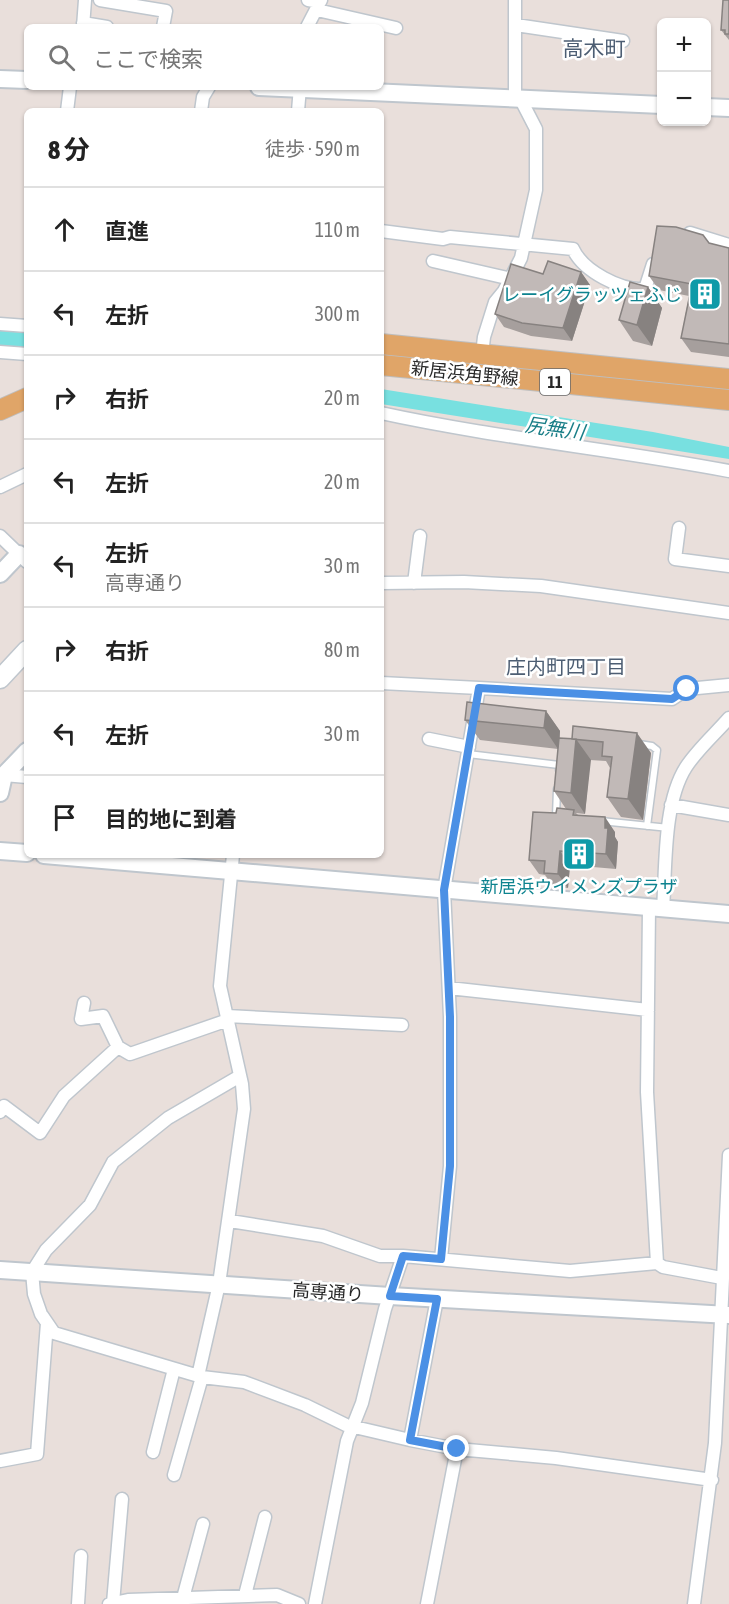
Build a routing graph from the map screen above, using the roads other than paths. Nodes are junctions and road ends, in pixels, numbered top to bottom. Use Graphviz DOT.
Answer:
graph roads {
  1 [pos="85,0"];
  2 [pos="100,0"];
  3 [pos="515,0"];
  4 [pos="316,3"];
  5 [pos="83,24"];
  6 [pos="164,24"];
  7 [pos="308,24"];
  8 [pos="383,24"];
  9 [pos="384,24"];
  10 [pos="516,25"];
  11 [pos="396,28"];
  12 [pos="623,41"];
  13 [pos="0,79"];
  14 [pos="24,80"];
  15 [pos="70,90"];
  16 [pos="207,90"];
  17 [pos="300,90"];
  18 [pos="359,90"];
  19 [pos="517,98"];
  20 [pos="657,105"];
  21 [pos="711,107"];
  22 [pos="67,108"];
  23 [pos="201,108"];
  24 [pos="298,108"];
  25 [pos="729,108"];
  26 [pos="384,231"];
  27 [pos="680,231"];
  28 [pos="729,244"];
  29 [pos="524,245"];
  30 [pos="656,251"];
  31 [pos="433,261"];
  32 [pos="511,279"];
  33 [pos="0,324"];
  34 [pos="24,326"];
  35 [pos="384,344"];
  36 [pos="0,352"];
  37 [pos="24,354"];
  38 [pos="482,354"];
  39 [pos="384,364"];
  40 [pos="729,379"];
  41 [pos="24,399"];
  42 [pos="729,400"];
  43 [pos="0,410"];
  44 [pos="384,414"];
  45 [pos="729,471"];
  46 [pos="24,475"];
  47 [pos="0,487"];
  48 [pos="679,528"];
  49 [pos="0,536"];
  50 [pos="420,536"];
  51 [pos="23,558"];
  52 [pos="729,566"];
  53 [pos="0,574"];
  54 [pos="384,583"];
  55 [pos="414,583"];
  56 [pos="729,613"];
  57 [pos="24,657"];
  58 [pos="0,679"];
  59 [pos="384,683"];
  60 [pos="729,686"];
  61 [pos="479,688"];
  62 [pos="729,718"];
  63 [pos="429,740"];
  64 [pos="631,743"];
  65 [pos="469,751"];
  66 [pos="24,754"];
  67 [pos="566,756"];
  68 [pos="559,765"];
  69 [pos="4,775"];
  70 [pos="558,775"];
  71 [pos="24,777"];
  72 [pos="558,785"];
  73 [pos="0,793"];
  74 [pos="671,804"];
  75 [pos="729,815"];
  76 [pos="567,817"];
  77 [pos="590,819"];
  78 [pos="647,826"];
  79 [pos="669,828"];
  80 [pos="0,851"];
  81 [pos="24,854"];
  82 [pos="75,858"];
  83 [pos="233,858"];
  84 [pos="231,873"];
  85 [pos="444,890"];
  86 [pos="656,908"];
  87 [pos="729,915"];
  88 [pos="449,988"];
  89 [pos="84,1003"];
  90 [pos="648,1010"];
  91 [pos="227,1018"];
  92 [pos="402,1025"];
  93 [pos="118,1047"];
  94 [pos="240,1076"];
  95 [pos="0,1112"];
  96 [pos="729,1155"];
  97 [pos="230,1221"];
  98 [pos="727,1225"];
  99 [pos="403,1256"];
  100 [pos="441,1259"];
  101 [pos="657,1263"];
  102 [pos="0,1270"];
  103 [pos="32,1272"];
  104 [pos="722,1278"];
  105 [pos="219,1284"];
  106 [pos="390,1296"];
  107 [pos="437,1299"];
  108 [pos="724,1314"];
  109 [pos="47,1323"];
  110 [pos="174,1369"];
  111 [pos="200,1377"];
  112 [pos="352,1425"];
  113 [pos="410,1440"];
  114 [pos="715,1443"];
  115 [pos="729,1444"];
  116 [pos="457,1449"];
  117 [pos="153,1452"];
  118 [pos="0,1461"];
  119 [pos="174,1474"];
  120 [pos="712,1480"];
  121 [pos="122,1499"];
  122 [pos="265,1517"];
  123 [pos="203,1524"];
  124 [pos="81,1556"];
  125 [pos="245,1595"];
  126 [pos="183,1598"];
  127 [pos="224,1600"];
  128 [pos="78,1604"];
  129 [pos="111,1604"];
  130 [pos="299,1604"];
  131 [pos="315,1604"];
  132 [pos="427,1604"];
  133 [pos="694,1604"];
  1 -- 5 [label="street"];
  2 -- 6 [label="street"];
  3 -- 10 [label="street"];
  4 -- 7 [label="street"];
  4 -- 8 [label="street"];
  9 -- 11 [label="street"];
  10 -- 12 [label="street"];
  10 -- 19 [label="street"];
  13 -- 14 [label="street"];
  15 -- 22 [label="street"];
  16 -- 23 [label="street"];
  17 -- 24 [label="street"];
  18 -- 19 [label="street"];
  19 -- 20 [label="street"];
  19 -- 29 [label="street"];
  21 -- 25 [label="street"];
  26 -- 29 [label="street"];
  27 -- 28 [label="street"];
  29 -- 30 [label="street"];
  29 -- 32 [label="street"];
  31 -- 32 [label="street"];
  32 -- 38 [label="street"];
  33 -- 34 [label="street"];
  35 -- 38 [label="main road, 新居浜角野線 / 11"];
  36 -- 37 [label="street"];
  38 -- 40 [label="main road, 新居浜角野線 / 11"];
  39 -- 42 [label="main road, 新居浜角野線 / 11"];
  41 -- 43 [label="main road"];
  44 -- 45 [label="street"];
  46 -- 47 [label="street"];
  48 -- 52 [label="street"];
  49 -- 51 [label="street"];
  50 -- 55 [label="street"];
  51 -- 53 [label="street"];
  54 -- 55 [label="street"];
  55 -- 56 [label="street"];
  57 -- 58 [label="main road"];
  59 -- 61 [label="street"];
  60 -- 61 [label="street"];
  61 -- 65 [label="street"];
  62 -- 74 [label="street"];
  63 -- 65 [label="street"];
  64 -- 78 [label="lane"];
  65 -- 68 [label="lane"];
  65 -- 85 [label="street"];
  66 -- 69 [label="street"];
  67 -- 68 [label="lane"];
  68 -- 70 [label="lane"];
  69 -- 71 [label="street"];
  69 -- 73 [label="street"];
  72 -- 76 [label="lane"];
  74 -- 75 [label="street"];
  74 -- 79 [label="street"];
  77 -- 78 [label="lane"];
  78 -- 79 [label="lane"];
  79 -- 86 [label="street"];
  80 -- 81 [label="street"];
  82 -- 84 [label="street"];
  83 -- 84 [label="street"];
  84 -- 85 [label="street"];
  84 -- 91 [label="street"];
  85 -- 86 [label="street"];
  85 -- 88 [label="street"];
  86 -- 87 [label="street"];
  86 -- 90 [label="street"];
  88 -- 90 [label="street"];
  88 -- 100 [label="street"];
  89 -- 93 [label="street"];
  90 -- 101 [label="street"];
  91 -- 92 [label="street"];
  91 -- 93 [label="street"];
  91 -- 94 [label="street"];
  93 -- 95 [label="street"];
  94 -- 97 [label="street"];
  94 -- 103 [label="street"];
  96 -- 98 [label="street"];
  97 -- 99 [label="street"];
  97 -- 105 [label="street"];
  98 -- 104 [label="street"];
  99 -- 100 [label="street"];
  99 -- 106 [label="street"];
  100 -- 101 [label="street"];
  101 -- 104 [label="street"];
  102 -- 103 [label="street, 高専通り"];
  103 -- 105 [label="street, 高専通り"];
  103 -- 109 [label="street"];
  104 -- 108 [label="street"];
  105 -- 106 [label="street, 高専通り"];
  105 -- 111 [label="street"];
  106 -- 107 [label="street, 高専通り"];
  106 -- 112 [label="street"];
  107 -- 108 [label="street, 高専通り"];
  107 -- 113 [label="street"];
  108 -- 114 [label="street"];
  109 -- 110 [label="street"];
  109 -- 118 [label="street"];
  110 -- 111 [label="street"];
  110 -- 117 [label="street"];
  111 -- 112 [label="street"];
  111 -- 119 [label="street"];
  112 -- 113 [label="street"];
  112 -- 131 [label="street"];
  113 -- 116 [label="street"];
  114 -- 115 [label="street"];
  114 -- 120 [label="street"];
  116 -- 120 [label="street"];
  116 -- 132 [label="street"];
  120 -- 133 [label="street"];
  121 -- 129 [label="street"];
  122 -- 125 [label="street"];
  123 -- 126 [label="street"];
  124 -- 128 [label="street"];
  125 -- 127 [label="street"];
  125 -- 130 [label="street"];
  126 -- 127 [label="street"];
  126 -- 129 [label="street"];
}
